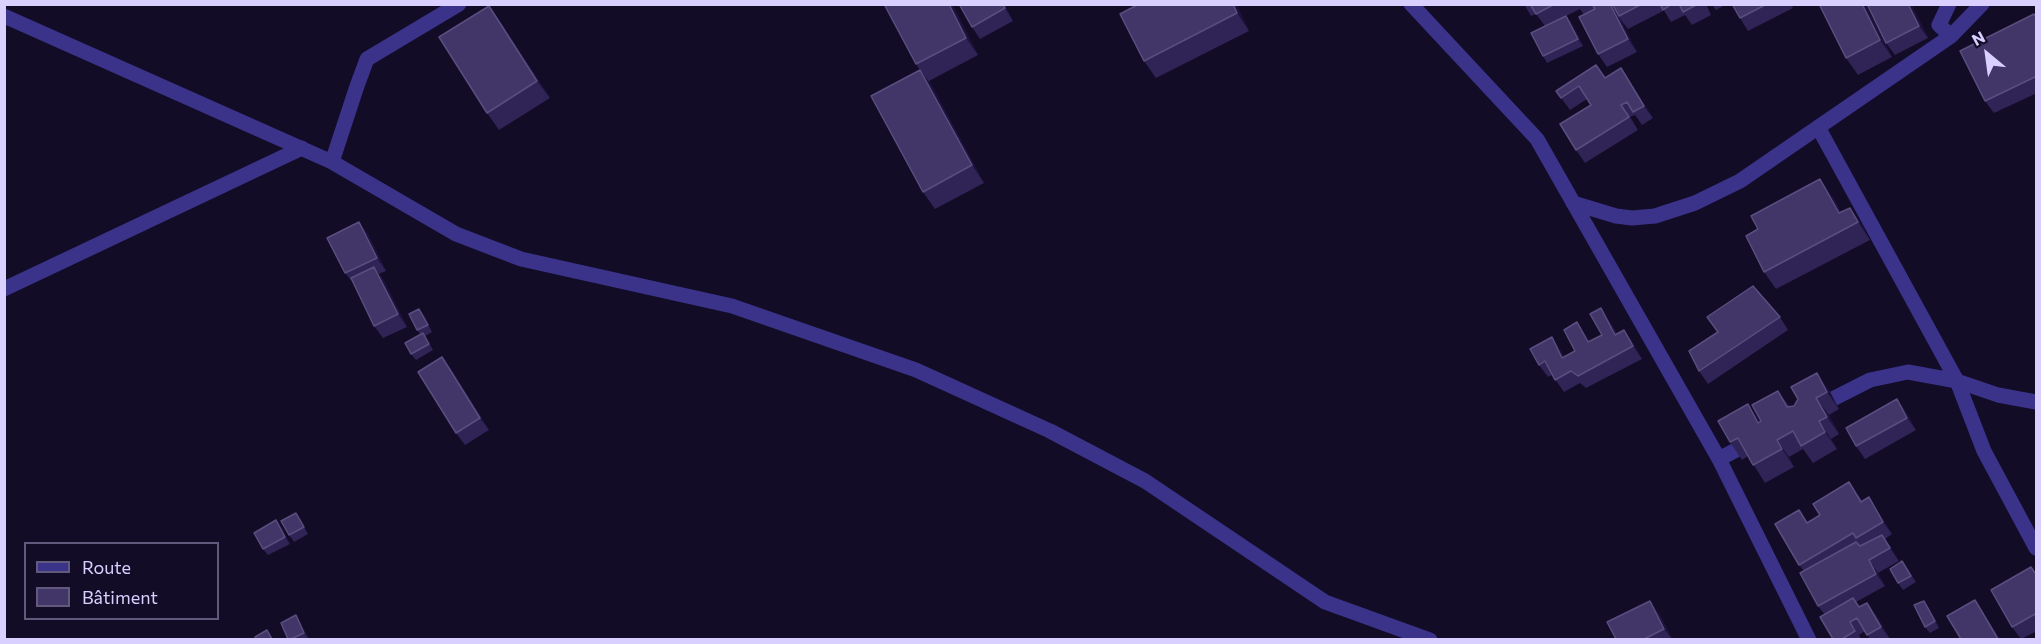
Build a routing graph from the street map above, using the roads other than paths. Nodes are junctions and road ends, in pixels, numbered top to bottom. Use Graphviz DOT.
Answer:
graph roads {
  1 [pos="459,4"];
  2 [pos="1411,4"];
  3 [pos="1949,4"];
  4 [pos="1982,4"];
  5 [pos="4,16"];
  6 [pos="1951,36"];
  7 [pos="1818,127"];
  8 [pos="302,148"];
  9 [pos="332,162"];
  10 [pos="1574,204"];
  11 [pos="4,289"];
  12 [pos="1957,381"];
  13 [pos="2037,402"];
  14 [pos="1799,417"];
  15 [pos="1769,432"];
  16 [pos="1719,459"];
  17 [pos="2037,548"];
  18 [pos="1430,639"];
  19 [pos="1809,639"];
  1 -- 9 [label="street"];
  2 -- 10 [label="street"];
  3 -- 6 [label="street"];
  4 -- 6 [label="street"];
  5 -- 8 [label="street"];
  6 -- 7 [label="street"];
  7 -- 10 [label="street"];
  7 -- 12 [label="street"];
  8 -- 9 [label="street"];
  8 -- 11 [label="street"];
  9 -- 18 [label="street"];
  10 -- 16 [label="street"];
  12 -- 13 [label="street"];
  12 -- 14 [label="street"];
  12 -- 17 [label="street"];
  15 -- 16 [label="street"];
  16 -- 19 [label="street"];
}
